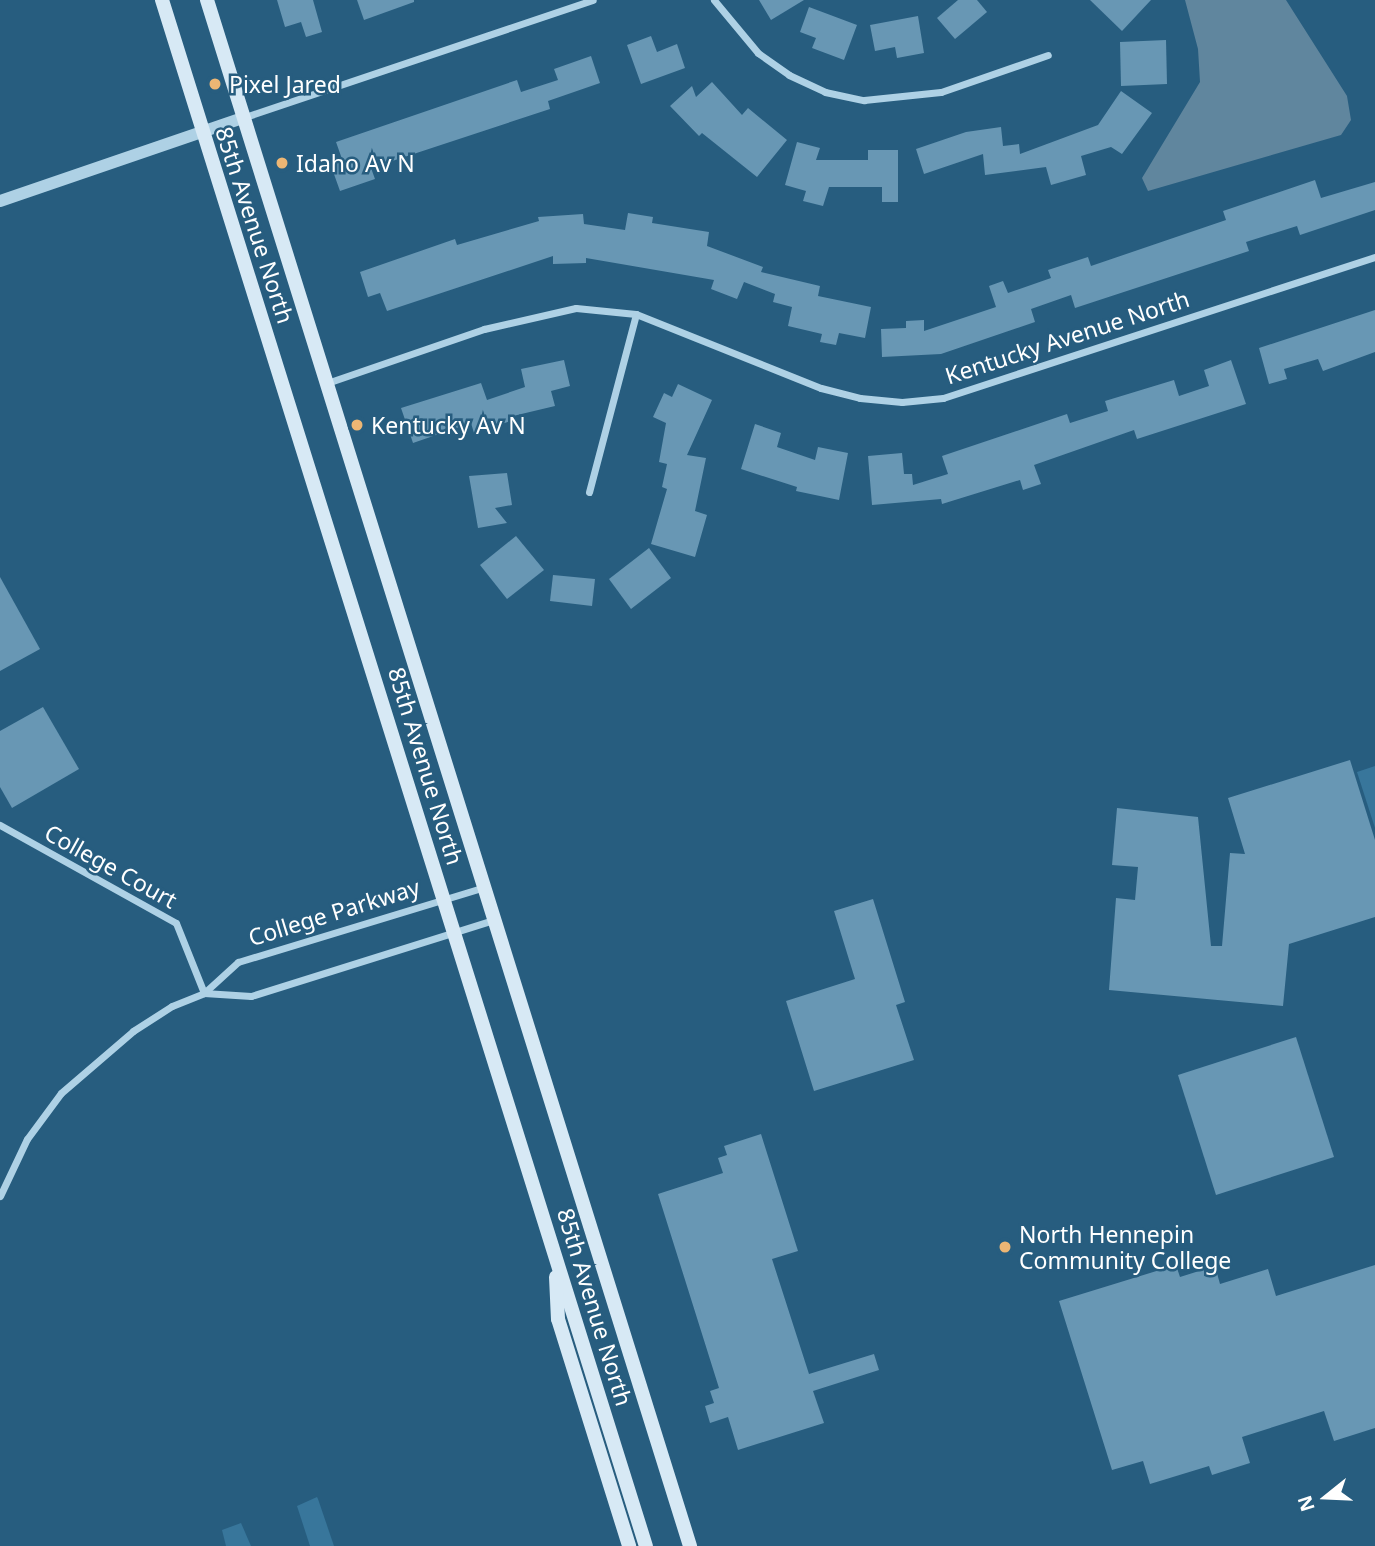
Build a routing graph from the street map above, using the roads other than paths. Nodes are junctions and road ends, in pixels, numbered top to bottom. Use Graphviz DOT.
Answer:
graph roads {
  1 [pos="162,0"];
  2 [pos="206,0"];
  3 [pos="593,0"];
  4 [pos="714,0"];
  5 [pos="1048,55"];
  6 [pos="242,118"];
  7 [pos="201,131"];
  8 [pos="0,201"];
  9 [pos="1375,257"];
  10 [pos="636,314"];
  11 [pos="327,383"];
  12 [pos="589,492"];
  13 [pos="0,825"];
  14 [pos="486,887"];
  15 [pos="443,898"];
  16 [pos="496,919"];
  17 [pos="454,931"];
  18 [pos="204,993"];
  19 [pos="0,1196"];
  20 [pos="555,1254"];
  21 [pos="629,1546"];
  22 [pos="646,1546"];
  23 [pos="691,1546"];
  1 -- 7 [label="main road, 85th Avenue North"];
  2 -- 6 [label="main road, 85th Avenue North"];
  3 -- 6 [label="street"];
  4 -- 5 [label="street"];
  6 -- 7 [label="street"];
  6 -- 11 [label="main road, 85th Avenue North"];
  7 -- 8 [label="street"];
  7 -- 15 [label="main road, 85th Avenue North"];
  9 -- 10 [label="street, Kentucky Avenue North"];
  10 -- 11 [label="street, Kentucky Avenue North"];
  10 -- 12 [label="street"];
  11 -- 14 [label="main road, 85th Avenue North"];
  13 -- 18 [label="street, College Court"];
  14 -- 15 [label="street, College Parkway"];
  14 -- 16 [label="main road, 85th Avenue North"];
  15 -- 17 [label="main road, 85th Avenue North"];
  15 -- 18 [label="street, College Parkway"];
  16 -- 17 [label="street"];
  16 -- 23 [label="main road, 85th Avenue North"];
  17 -- 18 [label="street"];
  17 -- 20 [label="main road, 85th Avenue North"];
  18 -- 19 [label="street, College Parkway"];
  20 -- 21 [label="main road"];
  20 -- 22 [label="main road, 85th Avenue North"];
}
